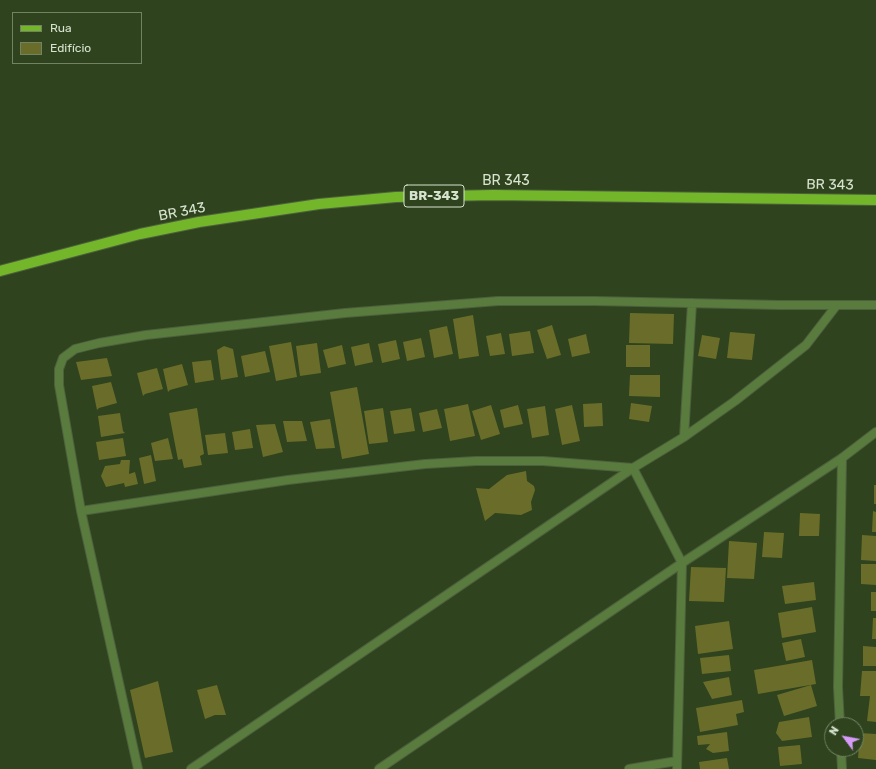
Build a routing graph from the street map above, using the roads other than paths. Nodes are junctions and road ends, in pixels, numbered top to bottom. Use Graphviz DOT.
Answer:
graph roads {
  1 [pos="876,200"];
  2 [pos="0,270"];
  3 [pos="692,303"];
  4 [pos="876,305"];
  5 [pos="836,306"];
  6 [pos="876,432"];
  7 [pos="684,437"];
  8 [pos="842,458"];
  9 [pos="633,468"];
  10 [pos="81,511"];
  11 [pos="682,563"];
  12 [pos="840,717"];
  13 [pos="841,757"];
  14 [pos="677,765"];
  15 [pos="138,769"];
  16 [pos="190,769"];
  17 [pos="380,769"];
  18 [pos="629,769"];
  19 [pos="842,769"];
  1 -- 2 [label="main road, BR 343 / BR-343"];
  3 -- 5 [label="street"];
  3 -- 7 [label="street"];
  3 -- 10 [label="street"];
  4 -- 5 [label="street"];
  5 -- 7 [label="street"];
  6 -- 8 [label="street"];
  7 -- 9 [label="street"];
  8 -- 11 [label="street"];
  8 -- 12 [label="street"];
  9 -- 10 [label="street"];
  9 -- 11 [label="street"];
  9 -- 16 [label="street"];
  10 -- 15 [label="street"];
  11 -- 14 [label="street"];
  11 -- 17 [label="street"];
  13 -- 19 [label="street"];
  14 -- 18 [label="street"];
}
